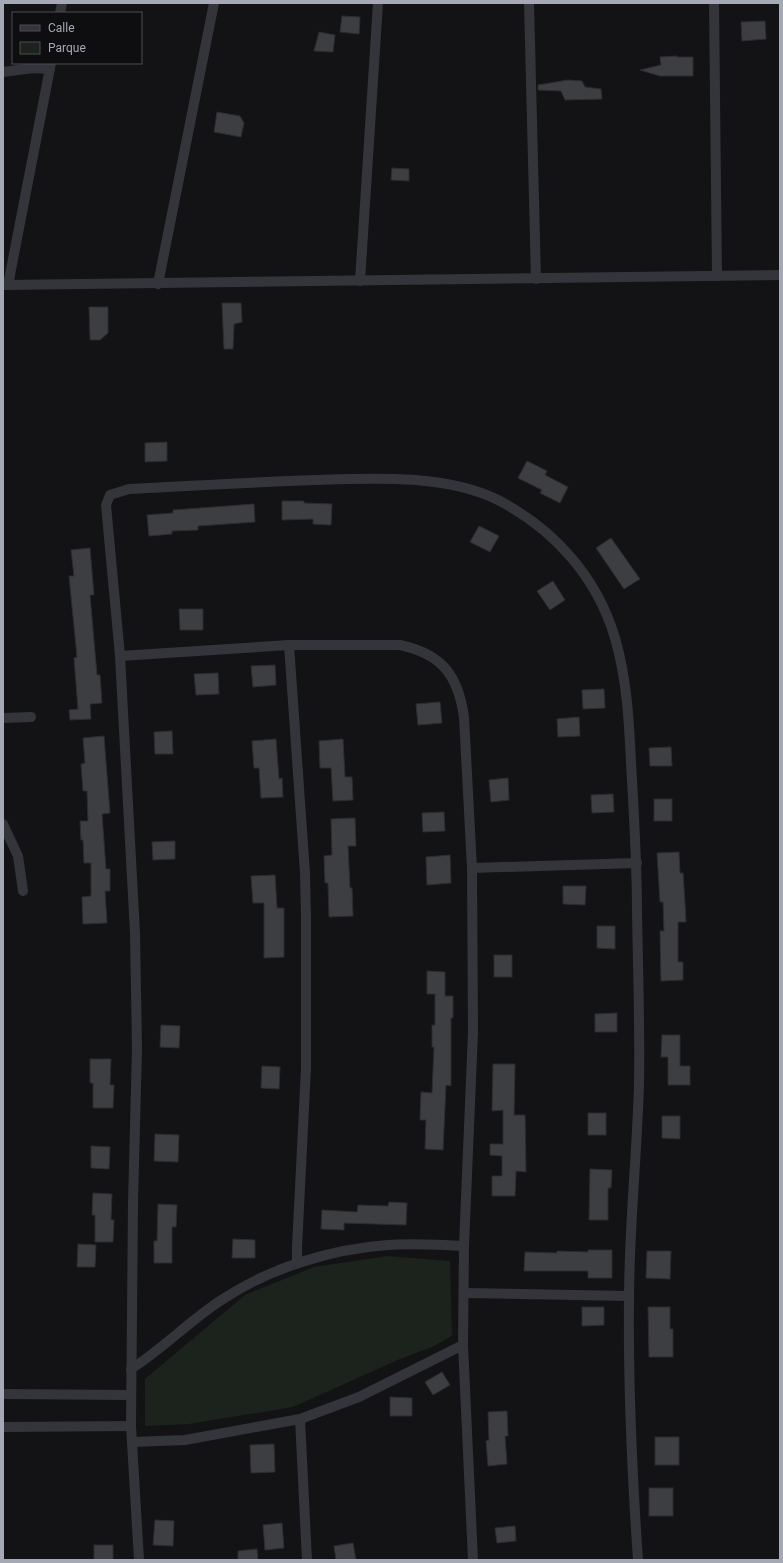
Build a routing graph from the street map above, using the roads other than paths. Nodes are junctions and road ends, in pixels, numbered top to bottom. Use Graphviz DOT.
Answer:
graph roads {
  1 [pos="214,3"];
  2 [pos="378,3"];
  3 [pos="529,3"];
  4 [pos="714,3"];
  5 [pos="50,66"];
  6 [pos="3,72"];
  7 [pos="780,275"];
  8 [pos="717,276"];
  9 [pos="536,279"];
  10 [pos="360,281"];
  11 [pos="158,284"];
  12 [pos="5,285"];
  13 [pos="289,645"];
  14 [pos="120,656"];
  15 [pos="31,716"];
  16 [pos="3,718"];
  17 [pos="3,824"];
  18 [pos="637,863"];
  19 [pos="472,868"];
  20 [pos="23,891"];
  21 [pos="464,1246"];
  22 [pos="297,1264"];
  23 [pos="464,1293"];
  24 [pos="628,1296"];
  25 [pos="463,1345"];
  26 [pos="131,1369"];
  27 [pos="3,1394"];
  28 [pos="131,1395"];
  29 [pos="300,1420"];
  30 [pos="131,1426"];
  31 [pos="3,1427"];
  32 [pos="132,1442"];
  33 [pos="139,1560"];
  34 [pos="307,1560"];
  35 [pos="474,1560"];
  36 [pos="638,1560"];
  1 -- 11 [label="street"];
  2 -- 10 [label="street"];
  3 -- 9 [label="street"];
  4 -- 8 [label="street"];
  5 -- 6 [label="street"];
  5 -- 12 [label="street"];
  7 -- 8 [label="street"];
  8 -- 9 [label="street"];
  9 -- 10 [label="street"];
  10 -- 11 [label="street"];
  11 -- 12 [label="street"];
  13 -- 14 [label="street"];
  13 -- 19 [label="street"];
  13 -- 22 [label="street"];
  14 -- 18 [label="street"];
  14 -- 26 [label="street"];
  15 -- 16 [label="street"];
  17 -- 20 [label="street"];
  18 -- 19 [label="street"];
  18 -- 24 [label="street"];
  19 -- 21 [label="street"];
  21 -- 22 [label="street"];
  21 -- 23 [label="street"];
  22 -- 26 [label="street"];
  23 -- 24 [label="street"];
  23 -- 25 [label="street"];
  24 -- 36 [label="street"];
  25 -- 29 [label="street"];
  25 -- 35 [label="street"];
  26 -- 28 [label="street"];
  27 -- 28 [label="street"];
  28 -- 30 [label="street"];
  29 -- 32 [label="street"];
  29 -- 34 [label="street"];
  30 -- 31 [label="street"];
  30 -- 32 [label="street"];
  32 -- 33 [label="street"];
}
